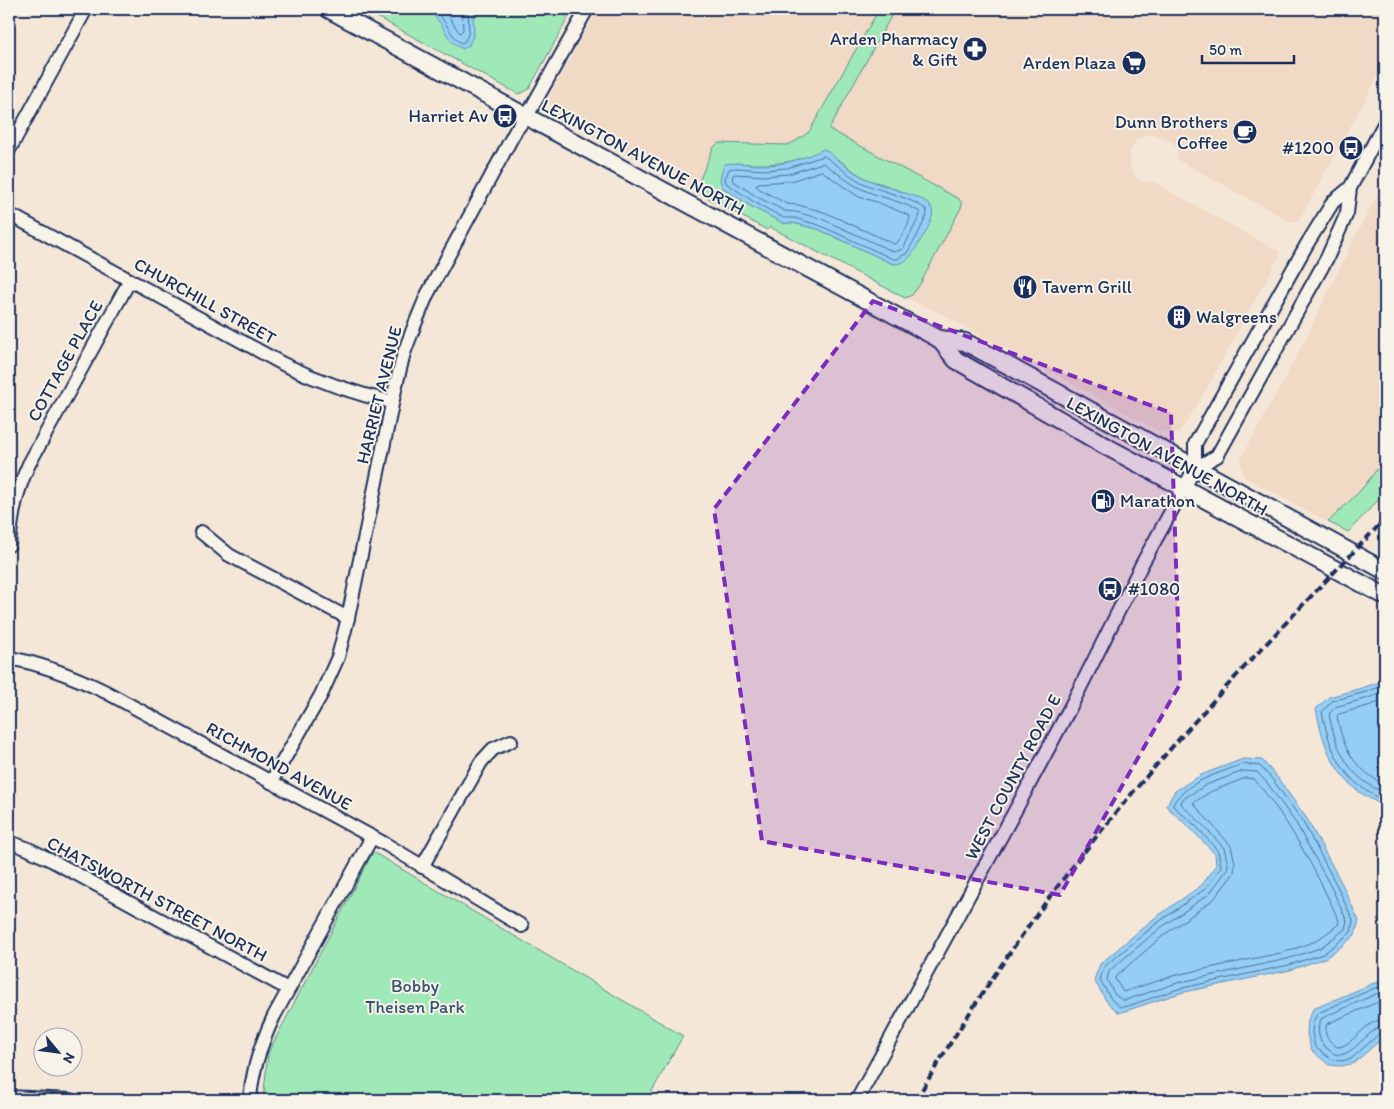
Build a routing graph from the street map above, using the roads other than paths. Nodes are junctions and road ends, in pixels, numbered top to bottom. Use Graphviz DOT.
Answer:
graph roads {
  1 [pos="86,9"];
  2 [pos="328,9"];
  3 [pos="586,9"];
  4 [pos="526,116"];
  5 [pos="1385,122"];
  6 [pos="9,150"];
  7 [pos="1350,188"];
  8 [pos="9,214"];
  9 [pos="130,280"];
  10 [pos="939,339"];
  11 [pos="392,402"];
  12 [pos="1195,468"];
  13 [pos="1183,488"];
  14 [pos="201,532"];
  15 [pos="9,545"];
  16 [pos="1385,571"];
  17 [pos="1385,596"];
  18 [pos="348,618"];
  19 [pos="9,658"];
  20 [pos="511,741"];
  21 [pos="271,782"];
  22 [pos="372,837"];
  23 [pos="9,842"];
  24 [pos="422,866"];
  25 [pos="522,926"];
  26 [pos="288,989"];
  27 [pos="9,1097"];
  28 [pos="70,1100"];
  29 [pos="250,1100"];
  30 [pos="857,1100"];
  1 -- 6 [label="street"];
  2 -- 4 [label="main road, LEXINGTON AVENUE NORTH"];
  3 -- 4 [label="street, HARRIET AVENUE"];
  4 -- 10 [label="main road, LEXINGTON AVENUE NORTH"];
  4 -- 11 [label="street, HARRIET AVENUE"];
  5 -- 7 [label="street, WEST COUNTY ROAD E"];
  7 -- 12 [label="street, WEST COUNTY ROAD E"];
  7 -- 12 [label="street, WEST COUNTY ROAD E"];
  8 -- 9 [label="street, CHURCHILL STREET"];
  9 -- 11 [label="street, CHURCHILL STREET"];
  9 -- 15 [label="street, COTTAGE PLACE"];
  10 -- 12 [label="main road, LEXINGTON AVENUE NORTH"];
  10 -- 13 [label="main road, LEXINGTON AVENUE NORTH"];
  11 -- 18 [label="street, HARRIET AVENUE"];
  12 -- 13 [label="street, WEST COUNTY ROAD E"];
  12 -- 16 [label="main road, LEXINGTON AVENUE NORTH"];
  13 -- 17 [label="main road, LEXINGTON AVENUE NORTH"];
  13 -- 30 [label="street, WEST COUNTY ROAD E"];
  14 -- 18 [label="street"];
  18 -- 21 [label="street, HARRIET AVENUE"];
  19 -- 21 [label="street, RICHMOND AVENUE"];
  20 -- 24 [label="street"];
  21 -- 22 [label="street, RICHMOND AVENUE"];
  22 -- 24 [label="street, RICHMOND AVENUE"];
  22 -- 26 [label="street"];
  23 -- 26 [label="street, CHATSWORTH STREET NORTH"];
  24 -- 25 [label="street, RICHMOND AVENUE"];
  26 -- 29 [label="street"];
  27 -- 28 [label="street"];
}
